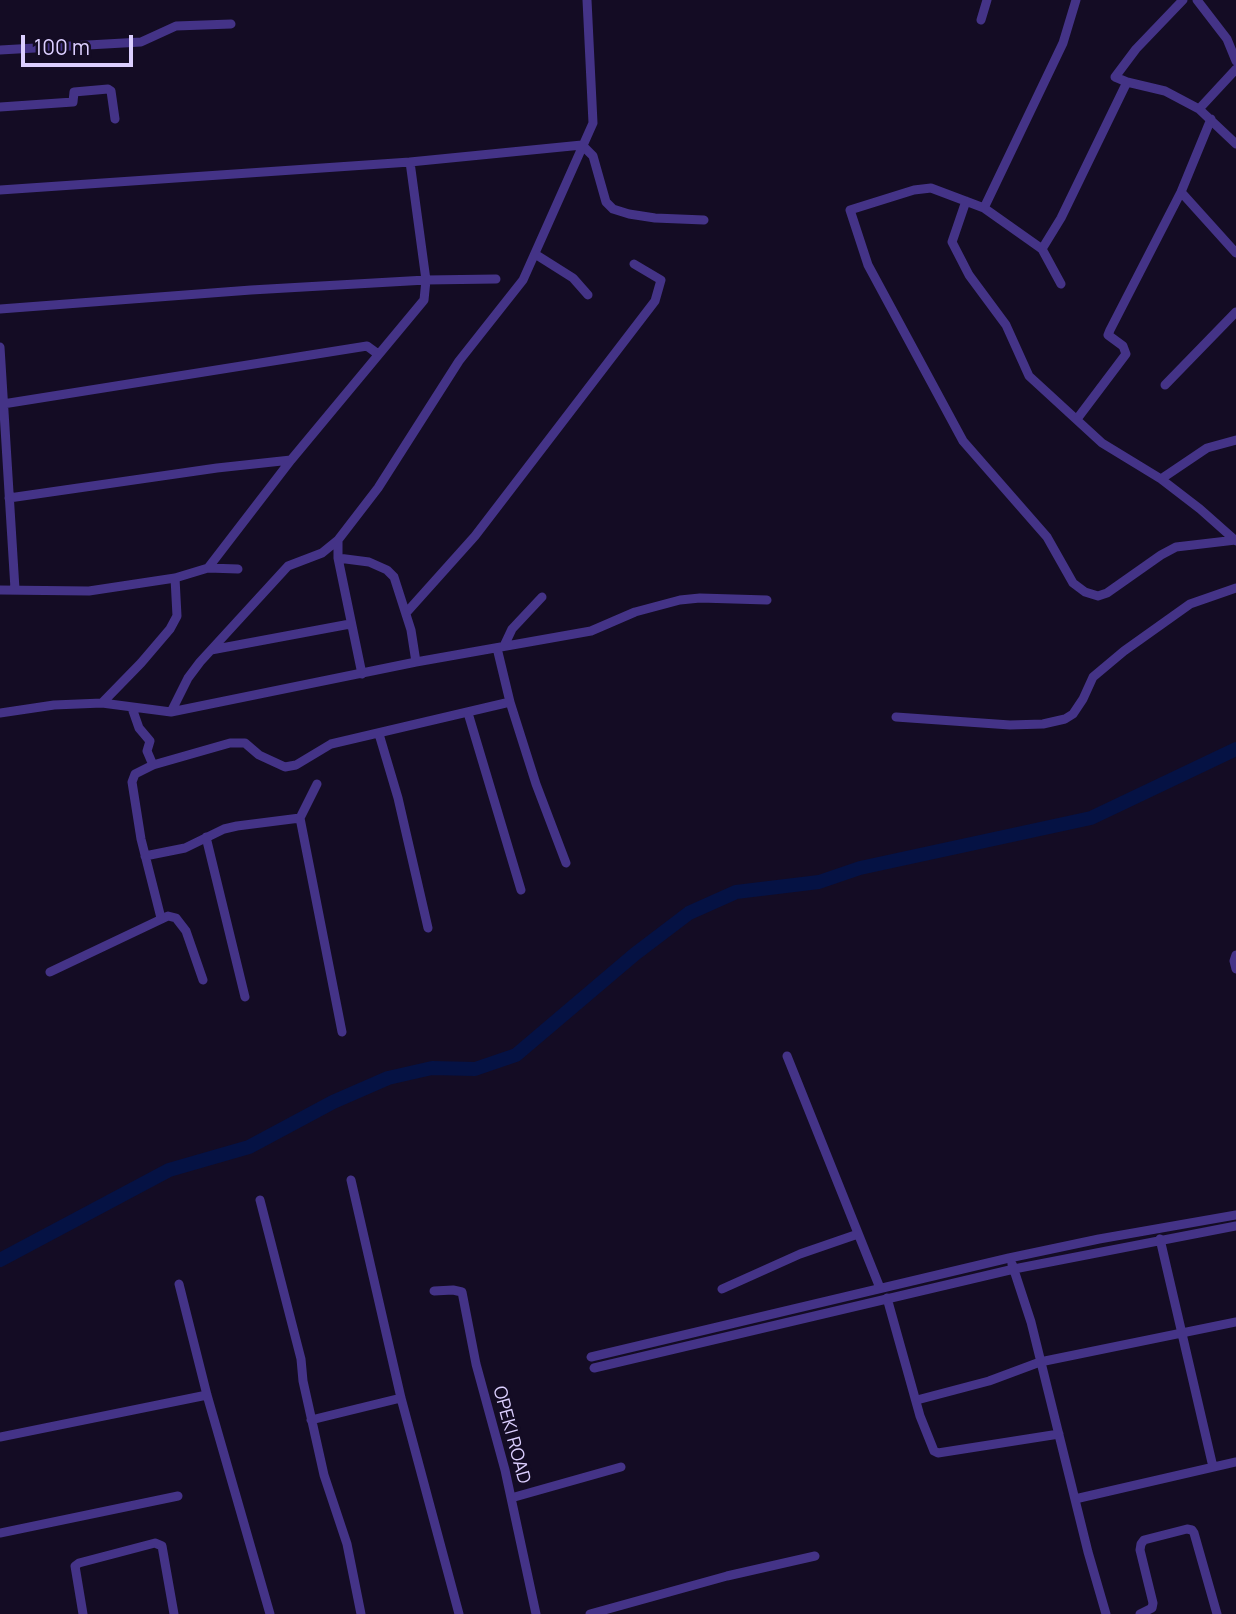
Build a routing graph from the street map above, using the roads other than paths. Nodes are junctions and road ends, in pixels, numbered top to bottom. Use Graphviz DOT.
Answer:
graph roads {
  1 [pos="587,0"];
  2 [pos="987,0"];
  3 [pos="1076,0"];
  4 [pos="1183,0"];
  5 [pos="1197,0"];
  6 [pos="981,20"];
  7 [pos="231,24"];
  8 [pos="1232,37"];
  9 [pos="0,50"];
  10 [pos="1236,61"];
  11 [pos="1236,69"];
  12 [pos="1127,82"];
  13 [pos="0,107"];
  14 [pos="1199,109"];
  15 [pos="115,119"];
  16 [pos="1211,119"];
  17 [pos="1236,144"];
  18 [pos="582,145"];
  19 [pos="410,162"];
  20 [pos="0,190"];
  21 [pos="1181,192"];
  22 [pos="966,201"];
  23 [pos="984,208"];
  24 [pos="704,220"];
  25 [pos="1042,249"];
  26 [pos="1236,253"];
  27 [pos="535,254"];
  28 [pos="634,264"];
  29 [pos="496,279"];
  30 [pos="426,280"];
  31 [pos="1061,284"];
  32 [pos="588,295"];
  33 [pos="0,309"];
  34 [pos="1236,312"];
  35 [pos="0,347"];
  36 [pos="378,354"];
  37 [pos="1165,385"];
  38 [pos="3,404"];
  39 [pos="1077,419"];
  40 [pos="1236,440"];
  41 [pos="291,460"];
  42 [pos="1161,479"];
  43 [pos="9,498"];
  44 [pos="338,540"];
  45 [pos="1236,540"];
  46 [pos="338,558"];
  47 [pos="208,568"];
  48 [pos="238,569"];
  49 [pos="175,578"];
  50 [pos="1236,588"];
  51 [pos="15,589"];
  52 [pos="0,590"];
  53 [pos="542,597"];
  54 [pos="767,600"];
  55 [pos="406,613"];
  56 [pos="351,624"];
  57 [pos="500,647"];
  58 [pos="211,650"];
  59 [pos="416,662"];
  60 [pos="362,674"];
  61 [pos="510,702"];
  62 [pos="102,703"];
  63 [pos="131,708"];
  64 [pos="171,712"];
  65 [pos="0,713"];
  66 [pos="468,713"];
  67 [pos="896,717"];
  68 [pos="379,734"];
  69 [pos="153,765"];
  70 [pos="317,785"];
  71 [pos="300,818"];
  72 [pos="206,837"];
  73 [pos="145,856"];
  74 [pos="566,863"];
  75 [pos="520,890"];
  76 [pos="160,918"];
  77 [pos="428,928"];
  78 [pos="1236,955"];
  79 [pos="1236,969"];
  80 [pos="50,972"];
  81 [pos="203,980"];
  82 [pos="245,998"];
  83 [pos="342,1032"];
  84 [pos="787,1056"];
  85 [pos="351,1180"];
  86 [pos="260,1200"];
  87 [pos="1236,1215"];
  88 [pos="1236,1226"];
  89 [pos="858,1234"];
  90 [pos="1160,1239"];
  91 [pos="1009,1258"];
  92 [pos="1014,1269"];
  93 [pos="179,1284"];
  94 [pos="880,1288"];
  95 [pos="722,1289"];
  96 [pos="434,1290"];
  97 [pos="887,1298"];
  98 [pos="1236,1322"];
  99 [pos="1180,1333"];
  100 [pos="591,1357"];
  101 [pos="1041,1362"];
  102 [pos="594,1368"];
  103 [pos="207,1395"];
  104 [pos="401,1398"];
  105 [pos="916,1400"];
  106 [pos="311,1420"];
  107 [pos="1059,1434"];
  108 [pos="0,1437"];
  109 [pos="1236,1462"];
  110 [pos="621,1467"];
  111 [pos="1213,1467"];
  112 [pos="178,1496"];
  113 [pos="511,1498"];
  114 [pos="1075,1499"];
  115 [pos="0,1533"];
  116 [pos="815,1556"];
  117 [pos="83,1614"];
  118 [pos="174,1614"];
  119 [pos="270,1614"];
  120 [pos="361,1614"];
  121 [pos="459,1614"];
  122 [pos="536,1614"];
  123 [pos="590,1614"];
  124 [pos="1106,1614"];
  125 [pos="1140,1614"];
  126 [pos="1217,1614"];
  1 -- 18 [label="street"];
  2 -- 6 [label="street"];
  3 -- 23 [label="street"];
  4 -- 12 [label="street"];
  5 -- 8 [label="street"];
  7 -- 9 [label="street"];
  8 -- 10 [label="street"];
  11 -- 14 [label="street"];
  12 -- 14 [label="street"];
  12 -- 25 [label="street"];
  13 -- 15 [label="street"];
  14 -- 16 [label="street"];
  16 -- 17 [label="street"];
  16 -- 21 [label="street"];
  18 -- 19 [label="street"];
  18 -- 24 [label="street"];
  18 -- 27 [label="street"];
  19 -- 20 [label="street"];
  19 -- 30 [label="street"];
  21 -- 26 [label="street"];
  21 -- 39 [label="street"];
  22 -- 23 [label="street"];
  22 -- 39 [label="street"];
  22 -- 45 [label="street"];
  23 -- 25 [label="street"];
  25 -- 31 [label="street"];
  27 -- 32 [label="street"];
  27 -- 44 [label="street"];
  28 -- 55 [label="street"];
  29 -- 30 [label="street"];
  30 -- 33 [label="street"];
  30 -- 36 [label="street"];
  34 -- 37 [label="street"];
  35 -- 38 [label="street"];
  36 -- 38 [label="street"];
  36 -- 41 [label="street"];
  38 -- 43 [label="street"];
  39 -- 42 [label="street"];
  40 -- 42 [label="street"];
  41 -- 43 [label="street"];
  41 -- 47 [label="street"];
  42 -- 45 [label="street"];
  43 -- 51 [label="street"];
  44 -- 46 [label="street"];
  44 -- 58 [label="street"];
  46 -- 55 [label="street"];
  46 -- 56 [label="street"];
  47 -- 48 [label="street"];
  47 -- 49 [label="street"];
  49 -- 51 [label="street"];
  49 -- 62 [label="street"];
  50 -- 67 [label="street"];
  51 -- 52 [label="street"];
  53 -- 57 [label="street"];
  54 -- 57 [label="street"];
  55 -- 59 [label="street"];
  56 -- 58 [label="street"];
  56 -- 60 [label="street"];
  57 -- 59 [label="street"];
  57 -- 61 [label="street"];
  58 -- 64 [label="street"];
  59 -- 60 [label="street"];
  60 -- 64 [label="street"];
  61 -- 66 [label="street"];
  61 -- 74 [label="street"];
  62 -- 63 [label="street"];
  62 -- 65 [label="street"];
  63 -- 64 [label="street"];
  63 -- 69 [label="street"];
  66 -- 68 [label="street"];
  66 -- 75 [label="street"];
  68 -- 69 [label="street"];
  68 -- 77 [label="street"];
  69 -- 73 [label="street"];
  70 -- 71 [label="street"];
  71 -- 72 [label="street"];
  71 -- 83 [label="street"];
  72 -- 73 [label="street"];
  72 -- 82 [label="street"];
  73 -- 76 [label="street"];
  76 -- 80 [label="street"];
  76 -- 81 [label="street"];
  78 -- 79 [label="street"];
  84 -- 89 [label="street"];
  85 -- 104 [label="street"];
  86 -- 106 [label="street"];
  87 -- 91 [label="street"];
  88 -- 90 [label="street"];
  89 -- 94 [label="street"];
  89 -- 95 [label="street"];
  90 -- 92 [label="street"];
  90 -- 99 [label="street"];
  91 -- 92 [label="street"];
  91 -- 94 [label="street"];
  92 -- 97 [label="street"];
  92 -- 101 [label="street"];
  93 -- 103 [label="street"];
  94 -- 100 [label="street"];
  96 -- 113 [label="street, OPEKI ROAD"];
  97 -- 102 [label="street"];
  97 -- 105 [label="street"];
  98 -- 99 [label="street"];
  99 -- 101 [label="street"];
  99 -- 111 [label="street"];
  101 -- 105 [label="street"];
  101 -- 107 [label="street"];
  103 -- 108 [label="street"];
  103 -- 119 [label="street"];
  104 -- 106 [label="street"];
  104 -- 121 [label="street"];
  105 -- 107 [label="street"];
  106 -- 120 [label="street"];
  107 -- 114 [label="street"];
  109 -- 111 [label="street"];
  110 -- 113 [label="street"];
  111 -- 114 [label="street"];
  112 -- 115 [label="street"];
  113 -- 122 [label="street, OPEKI ROAD"];
  114 -- 124 [label="street"];
  116 -- 123 [label="street"];
  117 -- 118 [label="street"];
  125 -- 126 [label="street"];
}
